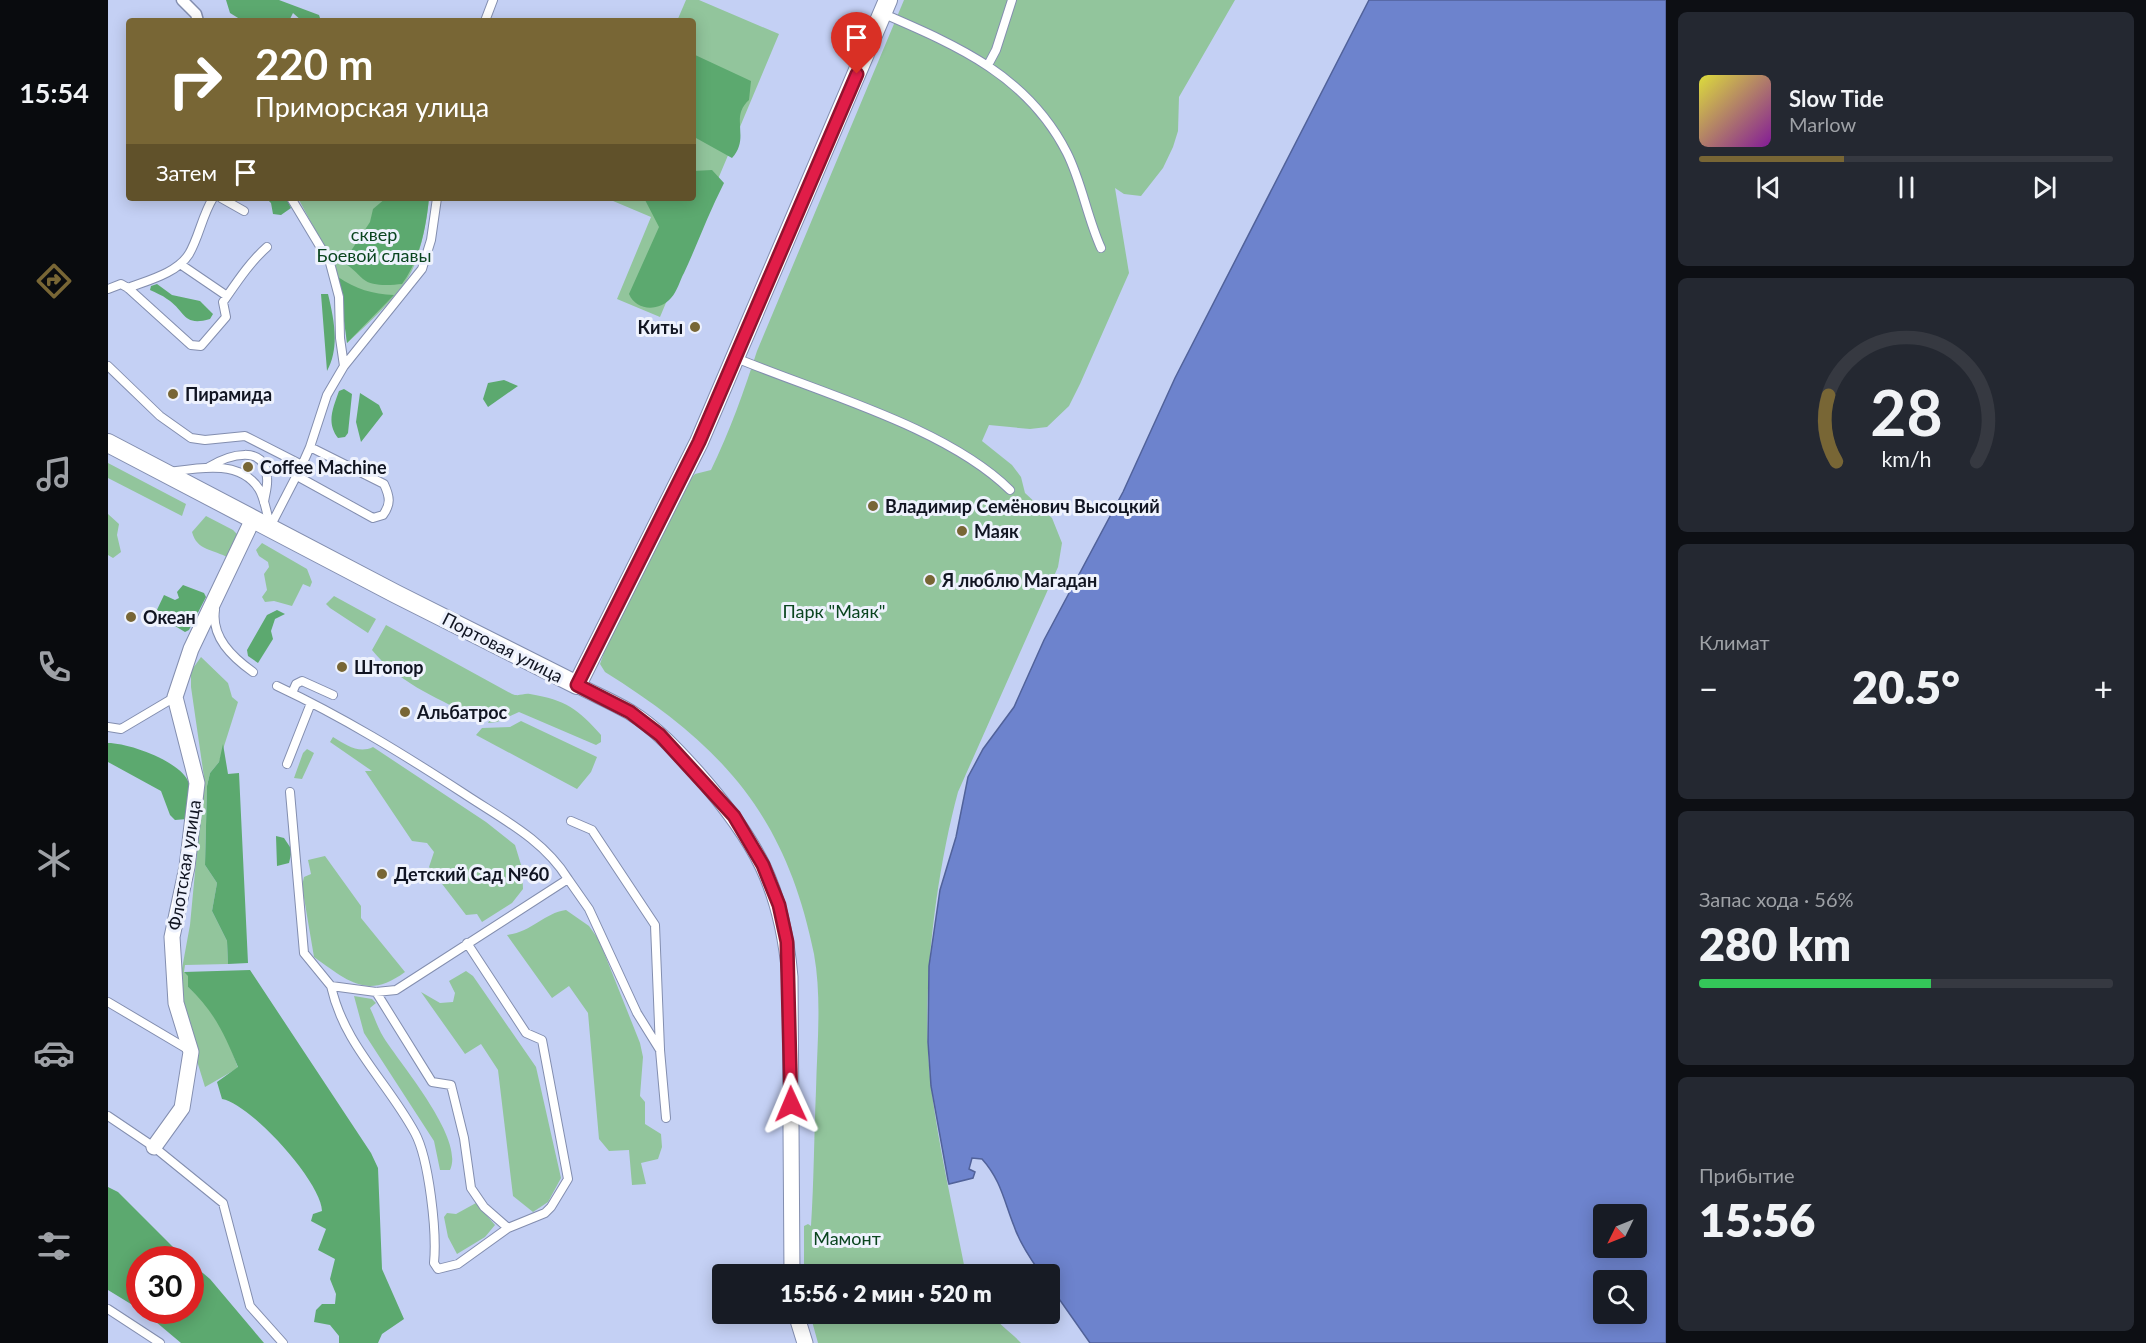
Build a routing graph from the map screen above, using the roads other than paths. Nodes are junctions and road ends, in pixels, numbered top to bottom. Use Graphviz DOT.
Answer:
graph roads {
  1 [pos="182,0"];
  2 [pos="492,0"];
  3 [pos="1012,0"];
  4 [pos="885,7"];
  5 [pos="197,18"];
  6 [pos="485,18"];
  7 [pos="988,64"];
  8 [pos="211,201"];
  9 [pos="226,201"];
  10 [pos="293,201"];
  11 [pos="437,201"];
  12 [pos="244,211"];
  13 [pos="267,247"];
  14 [pos="1101,248"];
  15 [pos="180,264"];
  16 [pos="128,288"];
  17 [pos="108,289"];
  18 [pos="227,296"];
  19 [pos="736,358"];
  20 [pos="108,366"];
  21 [pos="344,366"];
  22 [pos="108,443"];
  23 [pos="310,447"];
  24 [pos="302,465"];
  25 [pos="209,466"];
  26 [pos="165,473"];
  27 [pos="297,476"];
  28 [pos="1010,490"];
  29 [pos="264,503"];
  30 [pos="253,519"];
  31 [pos="270,527"];
  32 [pos="217,599"];
  33 [pos="253,672"];
  34 [pos="577,685"];
  35 [pos="278,686"];
  36 [pos="292,693"];
  37 [pos="333,694"];
  38 [pos="175,697"];
  39 [pos="310,703"];
  40 [pos="108,727"];
  41 [pos="287,764"];
  42 [pos="290,792"];
  43 [pos="571,821"];
  44 [pos="568,879"];
  45 [pos="467,943"];
  46 [pos="331,986"];
  47 [pos="376,993"];
  48 [pos="108,1002"];
  49 [pos="660,1050"];
  50 [pos="191,1052"];
  51 [pos="108,1116"];
  52 [pos="666,1118"];
  53 [pos="154,1147"];
  54 [pos="508,1228"];
  55 [pos="792,1264"];
  56 [pos="108,1309"];
  57 [pos="799,1324"];
  58 [pos="160,1343"];
  59 [pos="284,1343"];
  60 [pos="805,1343"];
  1 -- 5 [label="street"];
  2 -- 6 [label="lane"];
  3 -- 7 [label="lane"];
  4 -- 7 [label="lane"];
  4 -- 19 [label="street"];
  7 -- 14 [label="lane"];
  8 -- 15 [label="lane"];
  9 -- 12 [label="lane"];
  10 -- 21 [label="lane"];
  11 -- 21 [label="lane"];
  13 -- 18 [label="lane"];
  15 -- 16 [label="lane"];
  15 -- 18 [label="lane"];
  16 -- 17 [label="lane"];
  16 -- 18 [label="lane"];
  19 -- 28 [label="lane"];
  19 -- 34 [label="street"];
  20 -- 24 [label="lane"];
  21 -- 23 [label="lane"];
  22 -- 26 [label="street, Портовая улица"];
  23 -- 24 [label="lane"];
  23 -- 27 [label="lane"];
  24 -- 27 [label="lane"];
  25 -- 26 [label="lane"];
  25 -- 29 [label="lane"];
  25 -- 29 [label="lane"];
  26 -- 30 [label="street, Портовая улица"];
  27 -- 31 [label="lane"];
  29 -- 31 [label="lane"];
  30 -- 31 [label="street, Портовая улица"];
  30 -- 32 [label="street"];
  31 -- 34 [label="street, Портовая улица"];
  32 -- 33 [label="lane"];
  32 -- 38 [label="street"];
  34 -- 55 [label="street, Портовая улица"];
  35 -- 36 [label="lane"];
  36 -- 37 [label="lane"];
  36 -- 39 [label="lane"];
  38 -- 40 [label="lane"];
  38 -- 50 [label="street, Флотская улица"];
  39 -- 41 [label="lane"];
  39 -- 44 [label="lane"];
  42 -- 46 [label="lane"];
  43 -- 49 [label="lane"];
  44 -- 45 [label="lane"];
  44 -- 49 [label="lane"];
  45 -- 47 [label="lane"];
  45 -- 54 [label="lane"];
  46 -- 47 [label="lane"];
  46 -- 54 [label="lane"];
  47 -- 54 [label="lane"];
  48 -- 50 [label="lane"];
  49 -- 52 [label="lane"];
  50 -- 53 [label="street, Флотская улица"];
  51 -- 53 [label="lane"];
  53 -- 59 [label="lane"];
  56 -- 58 [label="lane"];
  57 -- 60 [label="street"];
}
